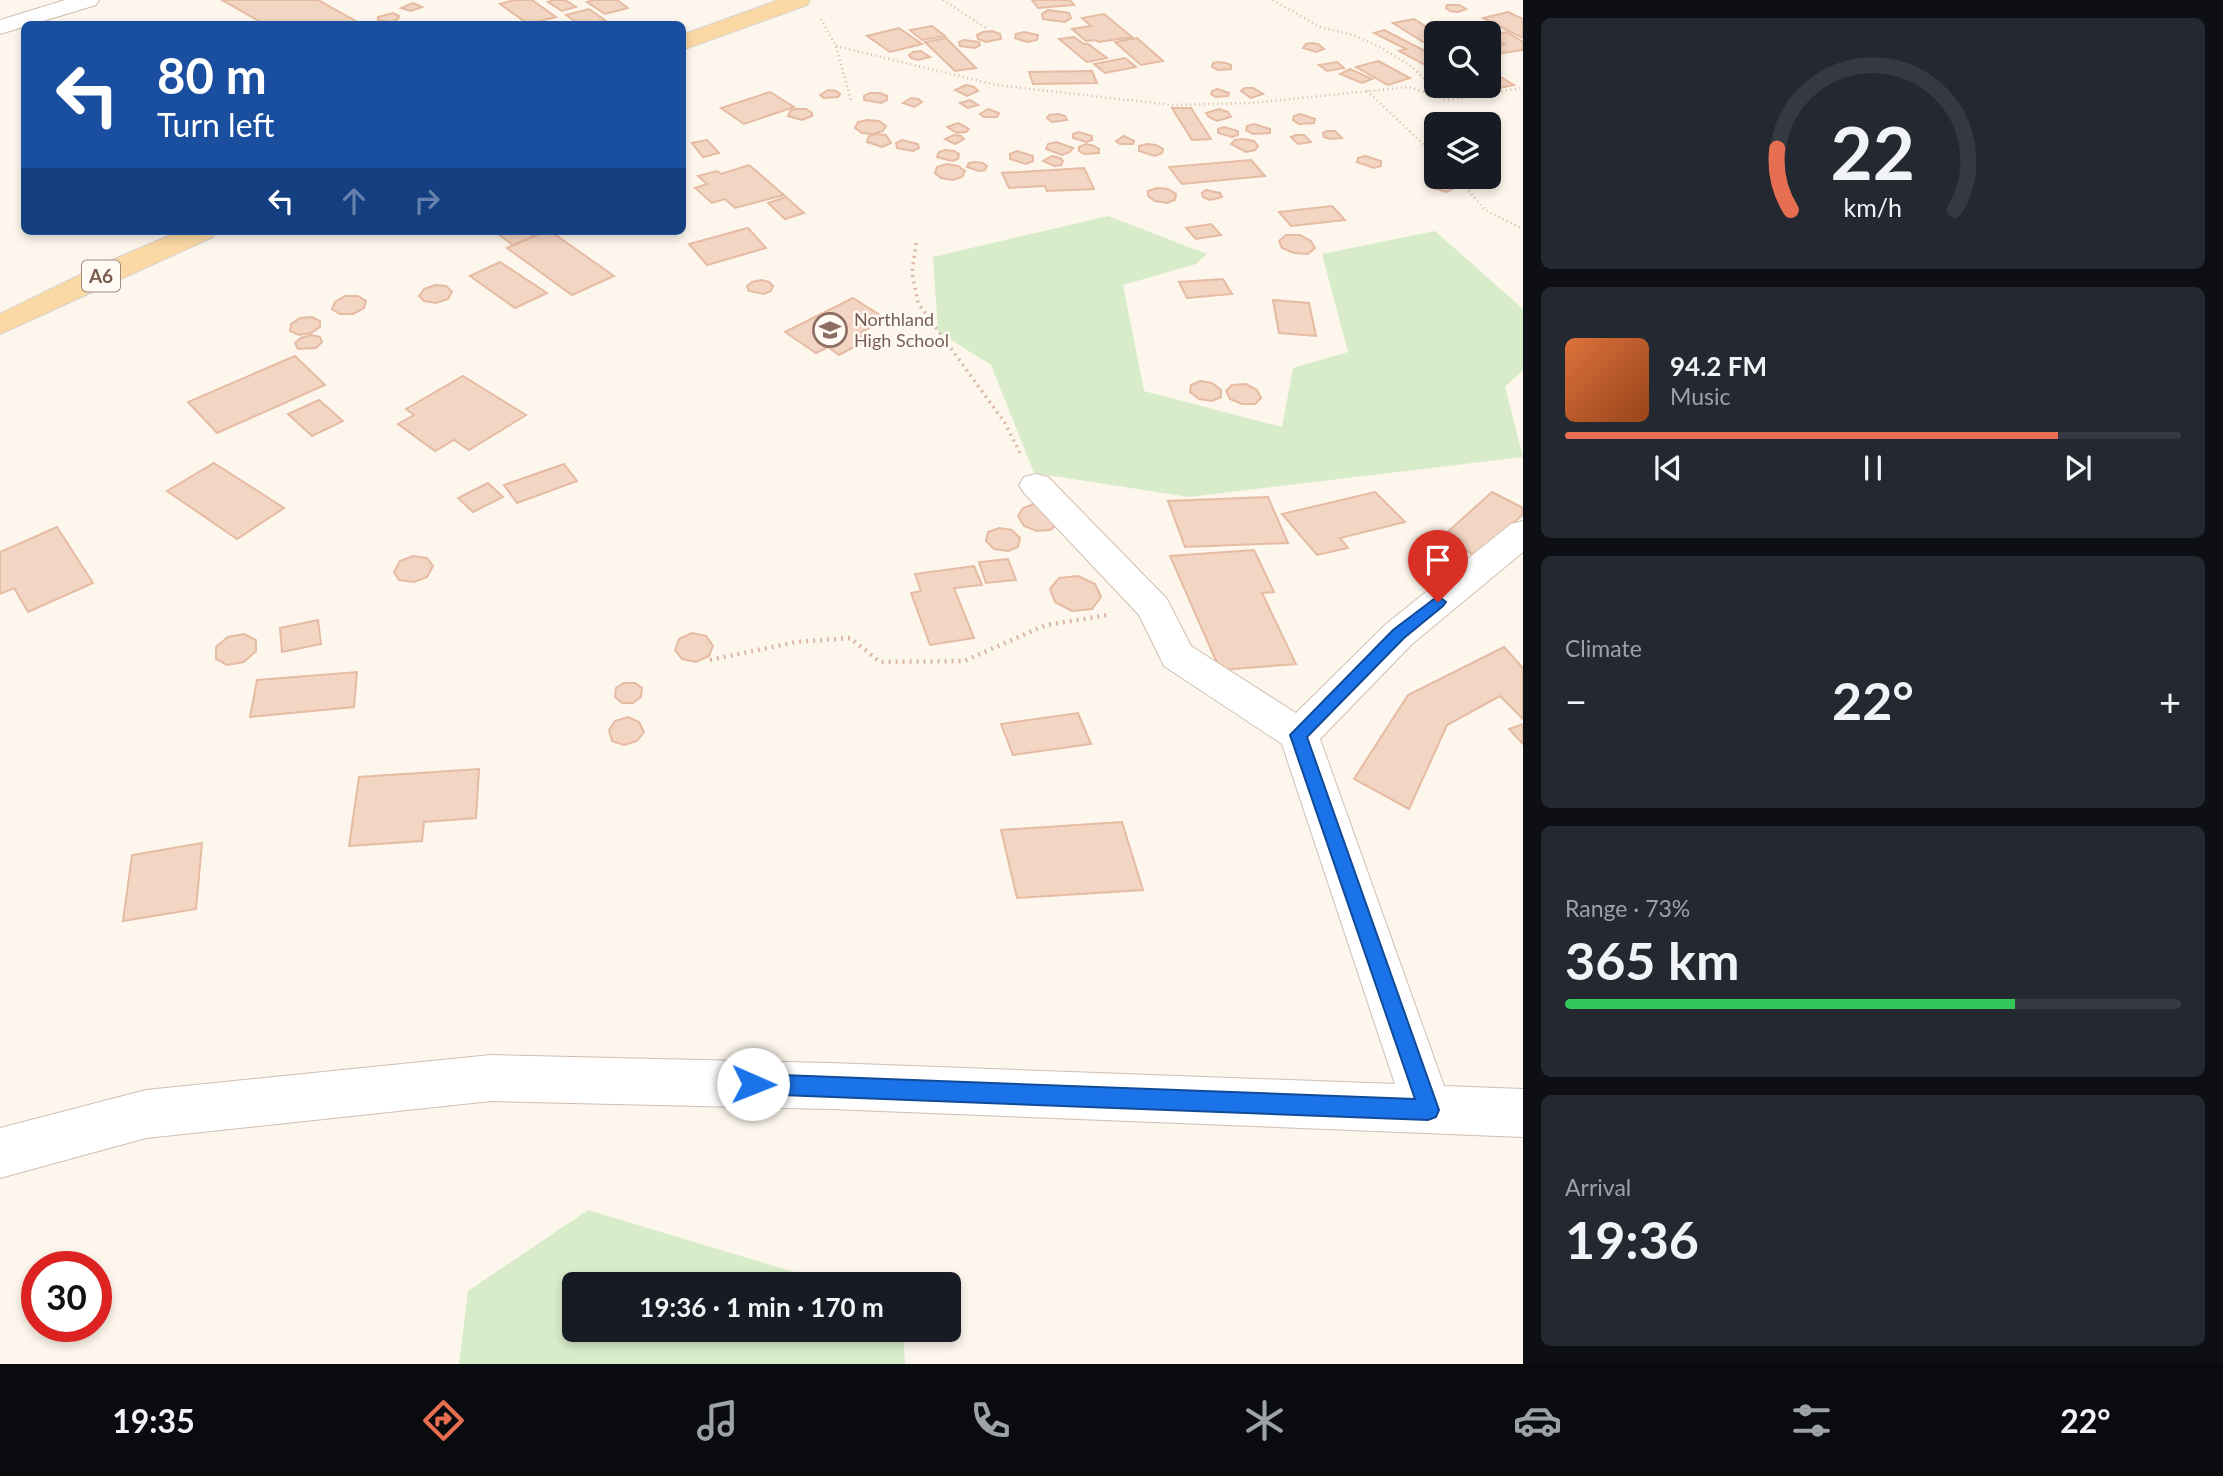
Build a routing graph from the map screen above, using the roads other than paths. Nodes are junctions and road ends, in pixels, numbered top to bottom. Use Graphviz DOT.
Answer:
graph roads {
  1 [pos="88,0"];
  2 [pos="808,6"];
  3 [pos="0,27"];
  4 [pos="686,42"];
  5 [pos="194,235"];
  6 [pos="0,325"];
  7 [pos="1036,485"];
  8 [pos="1523,533"];
  9 [pos="1299,735"];
  10 [pos="1428,1110"];
  11 [pos="1523,1113"];
  12 [pos="0,1153"];
  1 -- 3 [label="street"];
  2 -- 4 [label="main road"];
  5 -- 6 [label="main road, A6"];
  7 -- 9 [label="street"];
  8 -- 9 [label="street"];
  9 -- 10 [label="street"];
  10 -- 11 [label="street"];
  10 -- 12 [label="street"];
}
